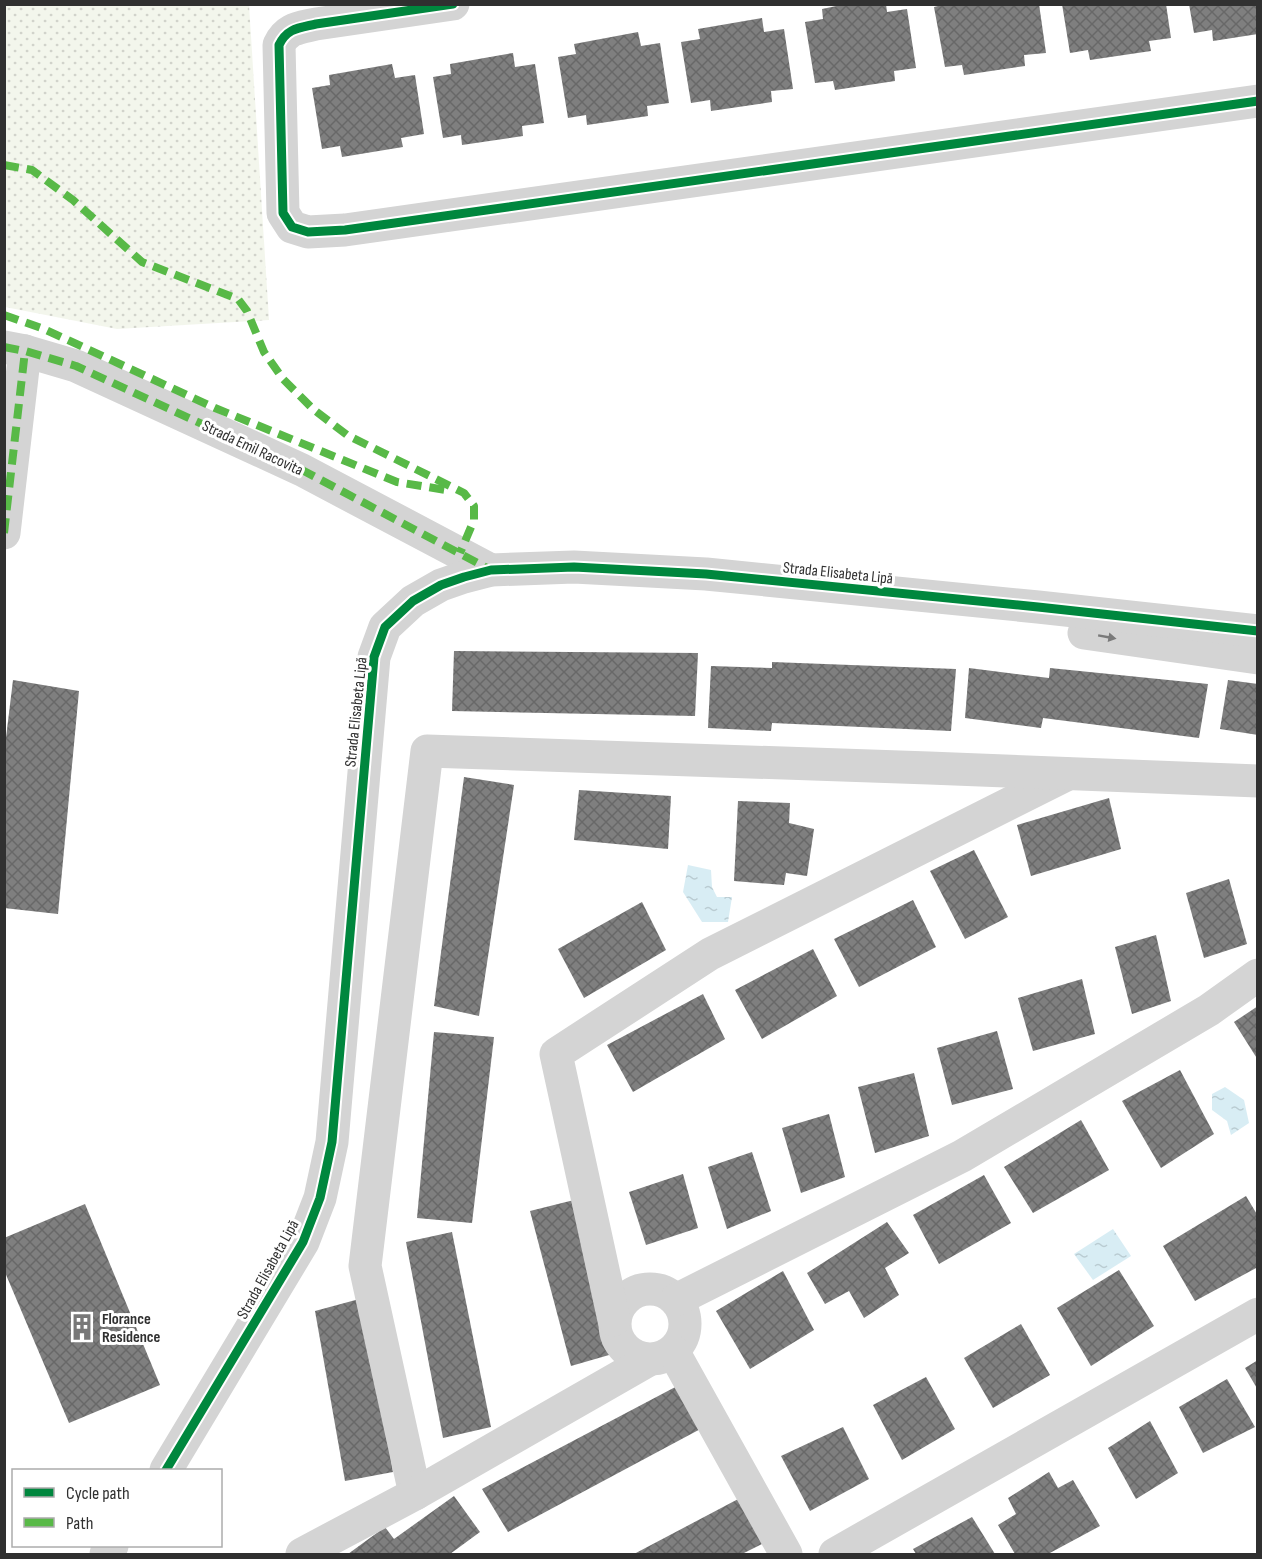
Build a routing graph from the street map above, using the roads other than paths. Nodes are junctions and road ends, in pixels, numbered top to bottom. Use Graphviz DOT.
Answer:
graph roads {
  1 [pos="453,4"];
  2 [pos="1257,101"];
  3 [pos="15,349"];
  4 [pos="4,533"];
  5 [pos="491,570"];
  6 [pos="1038,607"];
  7 [pos="1257,609"];
  8 [pos="1257,631"];
  9 [pos="1257,658"];
  10 [pos="1070,774"];
  11 [pos="1257,781"];
  12 [pos="1257,975"];
  13 [pos="676,1300"];
  14 [pos="1257,1314"];
  15 [pos="614,1320"];
  16 [pos="661,1355"];
  17 [pos="166,1469"];
  18 [pos="415,1494"];
  19 [pos="303,1554"];
  20 [pos="786,1554"];
  21 [pos="835,1554"];
  1 -- 2 [label="street"];
  3 -- 4 [label="street"];
  3 -- 5 [label="street, Strada Emil Racovita"];
  5 -- 6 [label="street, Strada Elisabeta Lipă"];
  5 -- 17 [label="street, Strada Elisabeta Lipă"];
  6 -- 7 [label="street, Strada Elisabeta Lipă"];
  6 -- 8 [label="street, Strada Elisabeta Lipă"];
  6 -- 9 [label="street, one-way"];
  10 -- 11 [label="street"];
  10 -- 15 [label="street"];
  10 -- 18 [label="street"];
  12 -- 13 [label="street"];
  13 -- 15 [label="street"];
  13 -- 16 [label="street"];
  14 -- 21 [label="street"];
  15 -- 16 [label="street"];
  16 -- 18 [label="street"];
  16 -- 20 [label="street"];
  18 -- 19 [label="street"];
}
